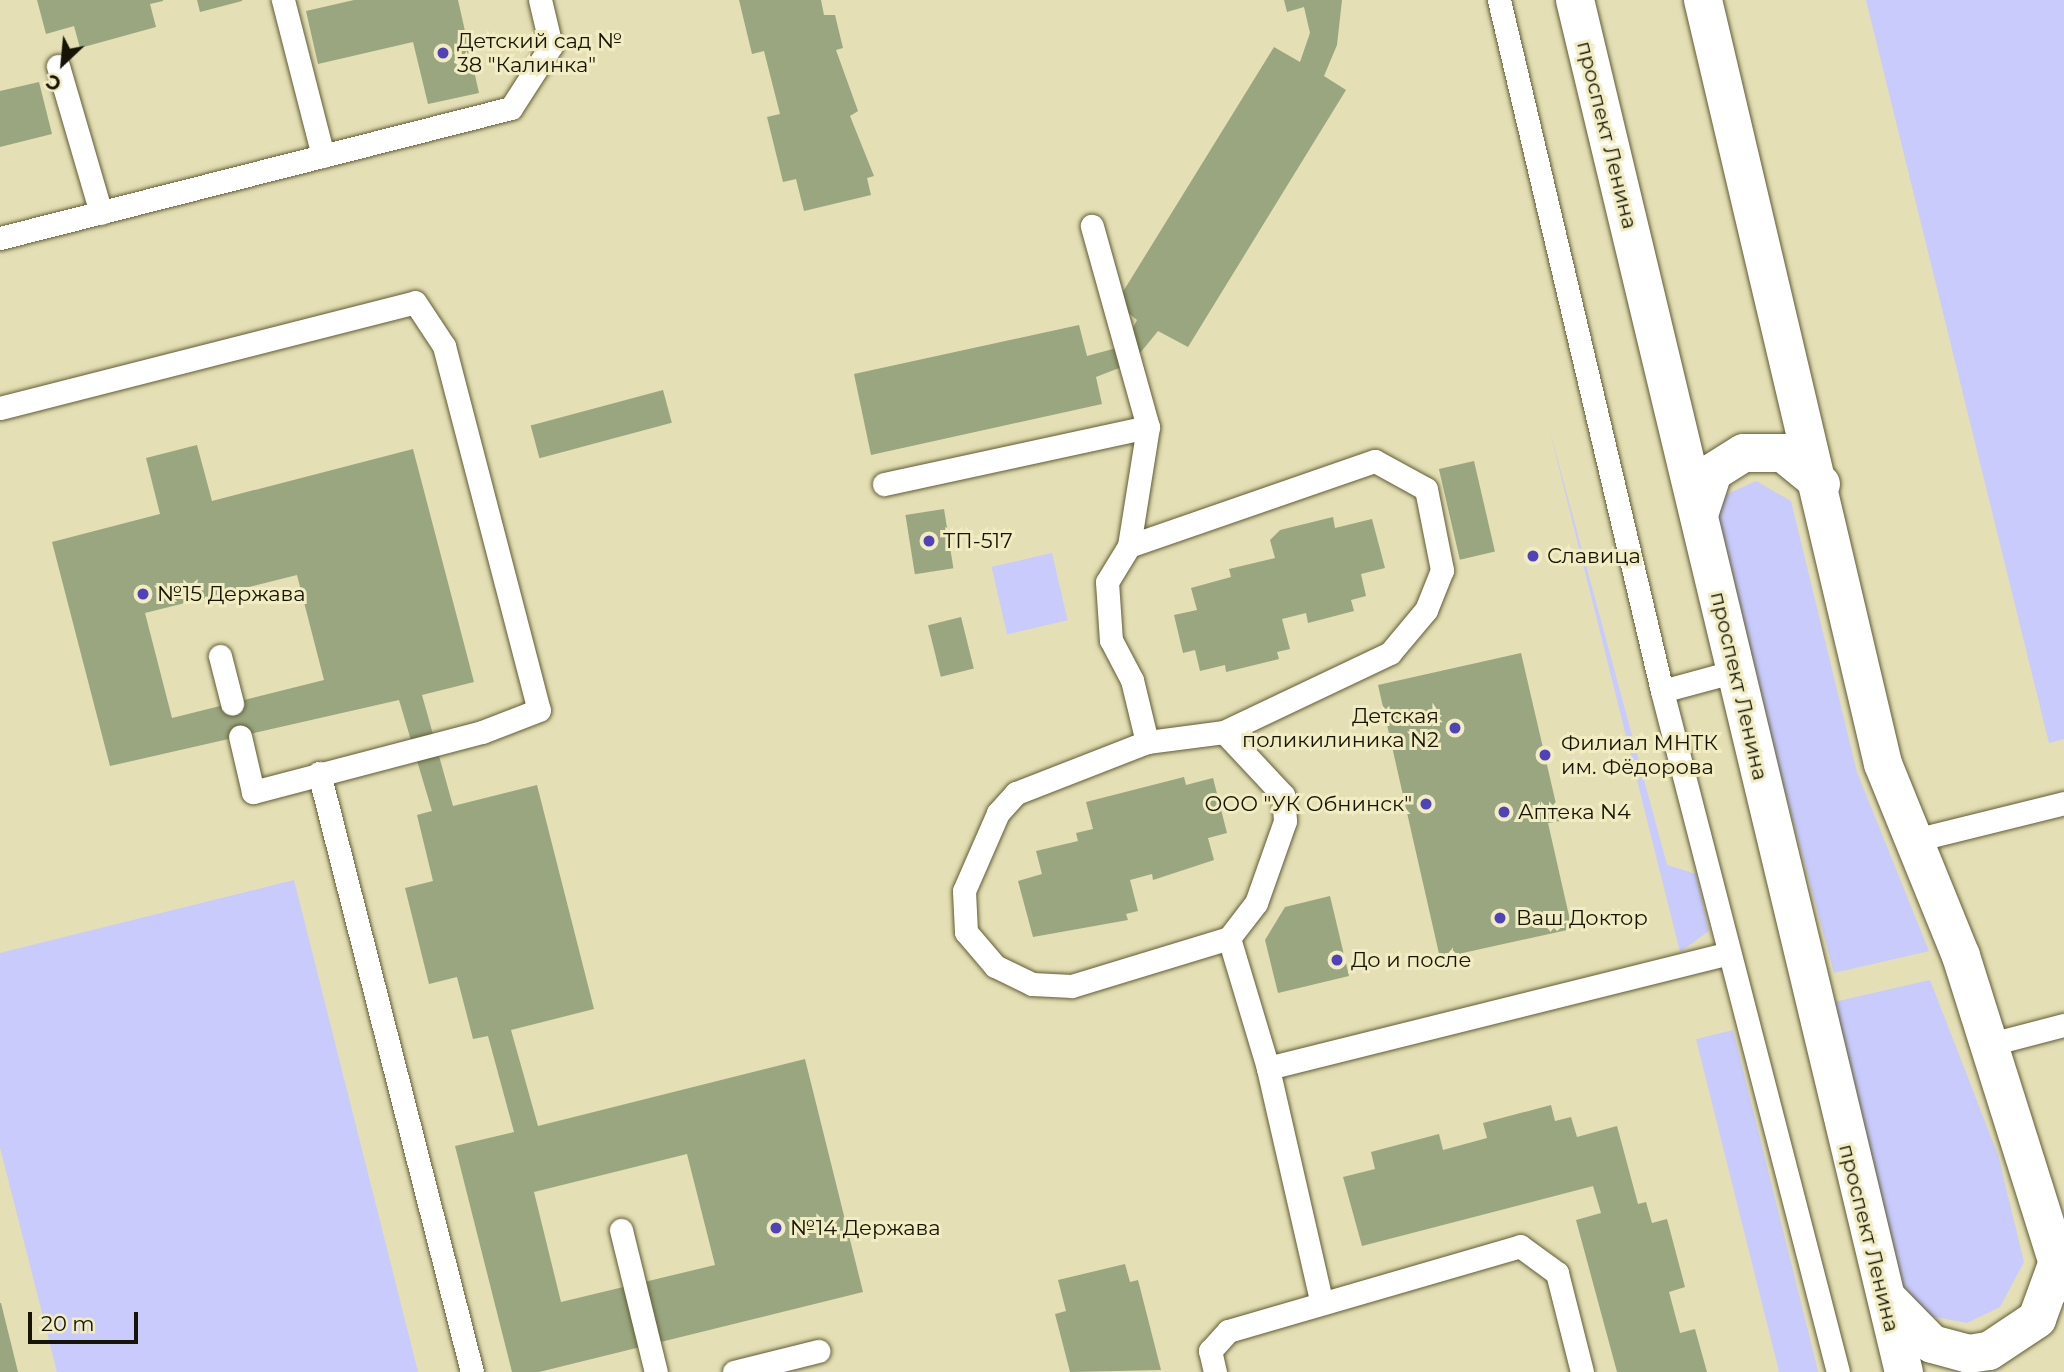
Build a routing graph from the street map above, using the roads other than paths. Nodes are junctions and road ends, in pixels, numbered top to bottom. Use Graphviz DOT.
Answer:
graph roads {
  1 [pos="283,0"];
  2 [pos="540,0"];
  3 [pos="1499,0"];
  4 [pos="1575,0"];
  5 [pos="1703,0"];
  6 [pos="58,66"];
  7 [pos="323,156"];
  8 [pos="101,212"];
  9 [pos="1092,226"];
  10 [pos="0,238"];
  11 [pos="0,408"];
  12 [pos="1149,427"];
  13 [pos="884,484"];
  14 [pos="1821,484"];
  15 [pos="1699,515"];
  16 [pos="1129,546"];
  17 [pos="220,656"];
  18 [pos="1736,671"];
  19 [pos="1662,691"];
  20 [pos="232,703"];
  21 [pos="1224,732"];
  22 [pos="240,737"];
  23 [pos="1147,742"];
  24 [pos="319,773"];
  25 [pos="2064,803"];
  26 [pos="1915,840"];
  27 [pos="1229,938"];
  28 [pos="1729,953"];
  29 [pos="2064,1025"];
  30 [pos="1987,1045"];
  31 [pos="1268,1068"];
  32 [pos="621,1230"];
  33 [pos="2061,1271"];
  34 [pos="1882,1293"];
  35 [pos="1321,1300"];
  36 [pos="818,1351"];
  37 [pos="472,1372"];
  38 [pos="656,1372"];
  39 [pos="734,1372"];
  40 [pos="1215,1372"];
  41 [pos="1582,1372"];
  42 [pos="1838,1372"];
  43 [pos="1904,1372"];
  1 -- 7 [label="lane"];
  2 -- 7 [label="lane"];
  3 -- 19 [label="lane"];
  4 -- 15 [label="main road, проспект Ленина"];
  5 -- 14 [label="main road"];
  6 -- 8 [label="lane"];
  7 -- 8 [label="lane"];
  8 -- 10 [label="lane"];
  9 -- 12 [label="lane"];
  11 -- 24 [label="lane"];
  12 -- 13 [label="lane"];
  12 -- 16 [label="lane"];
  14 -- 15 [label="main road"];
  14 -- 26 [label="main road"];
  15 -- 18 [label="main road, проспект Ленина"];
  16 -- 21 [label="lane"];
  16 -- 23 [label="lane"];
  17 -- 20 [label="lane"];
  18 -- 19 [label="lane"];
  18 -- 34 [label="main road, проспект Ленина"];
  19 -- 28 [label="lane"];
  21 -- 23 [label="lane"];
  21 -- 27 [label="lane"];
  22 -- 24 [label="lane"];
  23 -- 27 [label="lane"];
  24 -- 37 [label="lane"];
  25 -- 26 [label="lane"];
  26 -- 30 [label="main road"];
  27 -- 31 [label="lane"];
  28 -- 31 [label="lane"];
  28 -- 42 [label="lane"];
  29 -- 30 [label="lane"];
  30 -- 33 [label="main road"];
  31 -- 35 [label="lane"];
  32 -- 38 [label="lane"];
  33 -- 34 [label="main road"];
  34 -- 43 [label="main road, проспект Ленина"];
  35 -- 40 [label="lane"];
  35 -- 41 [label="lane"];
  36 -- 39 [label="lane"];
}
